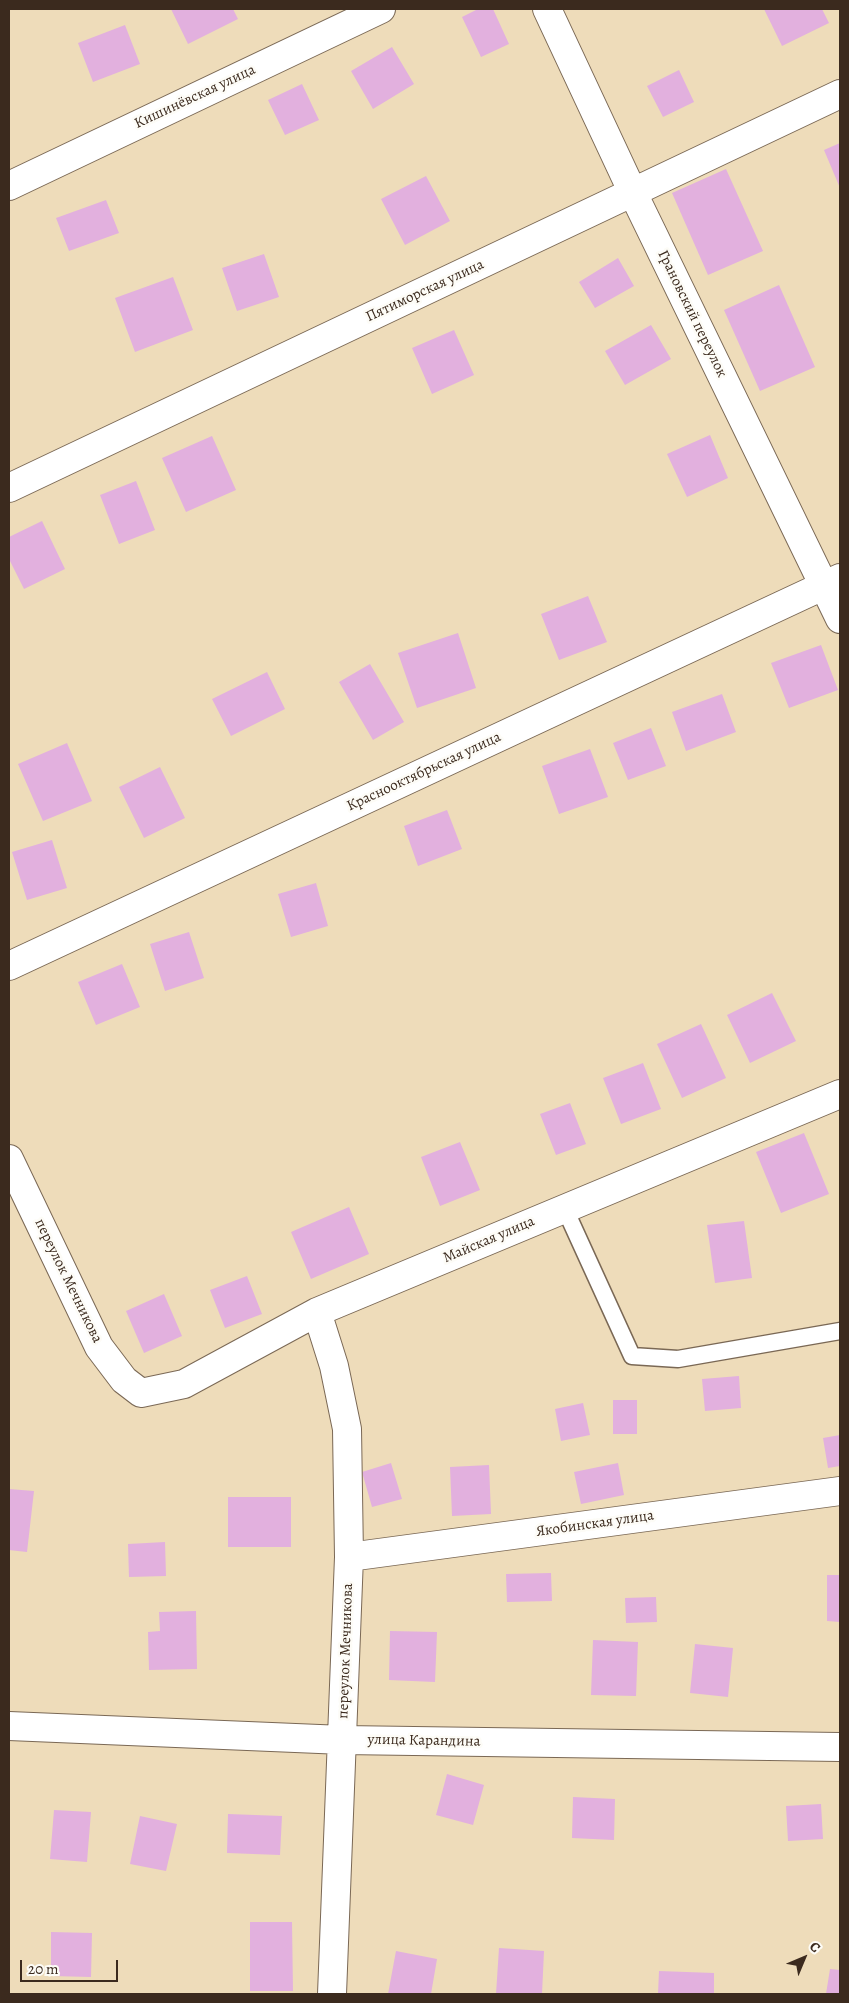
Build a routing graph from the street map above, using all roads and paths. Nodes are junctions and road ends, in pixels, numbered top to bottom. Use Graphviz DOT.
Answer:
graph roads {
  1 [pos="381,9"];
  2 [pos="547,9"];
  3 [pos="840,94"];
  4 [pos="9,186"];
  5 [pos="633,193"];
  6 [pos="9,488"];
  7 [pos="832,581"];
  8 [pos="840,619"];
  9 [pos="9,966"];
  10 [pos="840,1094"];
  11 [pos="9,1159"];
  12 [pos="565,1208"];
  13 [pos="317,1312"];
  14 [pos="840,1331"];
  15 [pos="141,1393"];
  16 [pos="840,1491"];
  17 [pos="349,1557"];
  18 [pos="9,1726"];
  19 [pos="343,1740"];
  20 [pos="840,1747"];
  21 [pos="332,1994"];
  1 -- 4 [label="street, Кишинёвская улица"];
  2 -- 5 [label="street, Грановский переулок"];
  3 -- 5 [label="street, Пятиморская улица"];
  5 -- 6 [label="street, Пятиморская улица"];
  5 -- 7 [label="street, Грановский переулок"];
  7 -- 8 [label="street, Грановский переулок"];
  7 -- 9 [label="street, Краснооктябрьская улица"];
  10 -- 12 [label="street, Майская улица"];
  11 -- 15 [label="street, переулок Мечникова"];
  12 -- 13 [label="street, Майская улица"];
  12 -- 14 [label="lane"];
  13 -- 15 [label="street, Майская улица"];
  13 -- 17 [label="street, переулок Мечникова"];
  16 -- 17 [label="street, Якобинская улица"];
  17 -- 19 [label="street, переулок Мечникова"];
  18 -- 19 [label="street, улица Карандина"];
  19 -- 20 [label="street, улица Карандина"];
  19 -- 21 [label="street, переулок Мечникова"];
}
